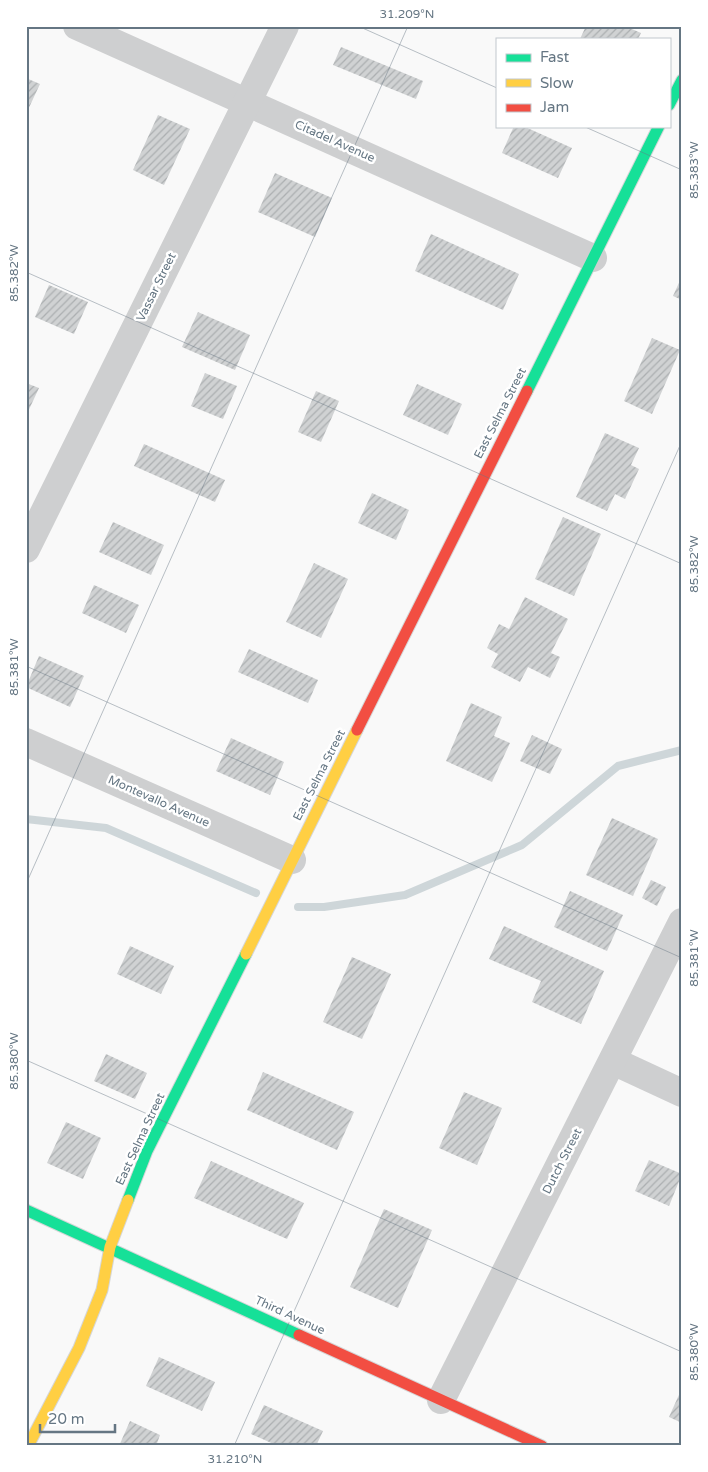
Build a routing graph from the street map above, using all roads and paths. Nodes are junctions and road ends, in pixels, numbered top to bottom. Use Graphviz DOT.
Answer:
graph roads {
  1 [pos="77,26"];
  2 [pos="285,26"];
  3 [pos="682,80"];
  4 [pos="247,102"];
  5 [pos="670,103"];
  6 [pos="658,128"];
  7 [pos="593,258"];
  8 [pos="26,549"];
  9 [pos="26,742"];
  10 [pos="292,860"];
  11 [pos="682,922"];
  12 [pos="613,1061"];
  13 [pos="682,1093"];
  14 [pos="26,1210"];
  15 [pos="110,1247"];
  16 [pos="441,1400"];
  17 [pos="28,1446"];
  18 [pos="542,1446"];
  1 -- 4 [label="street, Citadel Avenue"];
  2 -- 4 [label="street, Vassar Street"];
  3 -- 5 [label="street"];
  4 -- 7 [label="street, Citadel Avenue"];
  4 -- 8 [label="street, Vassar Street"];
  6 -- 7 [label="street, East Selma Street"];
  7 -- 10 [label="street, East Selma Street"];
  9 -- 10 [label="street, Montevallo Avenue"];
  10 -- 15 [label="street, East Selma Street"];
  11 -- 12 [label="street, Dutch Street"];
  12 -- 13 [label="street"];
  12 -- 16 [label="street, Dutch Street"];
  14 -- 15 [label="street, Third Avenue"];
  15 -- 16 [label="street, Third Avenue"];
  15 -- 17 [label="street, East Selma Street"];
  16 -- 18 [label="street, Third Avenue"];
}
